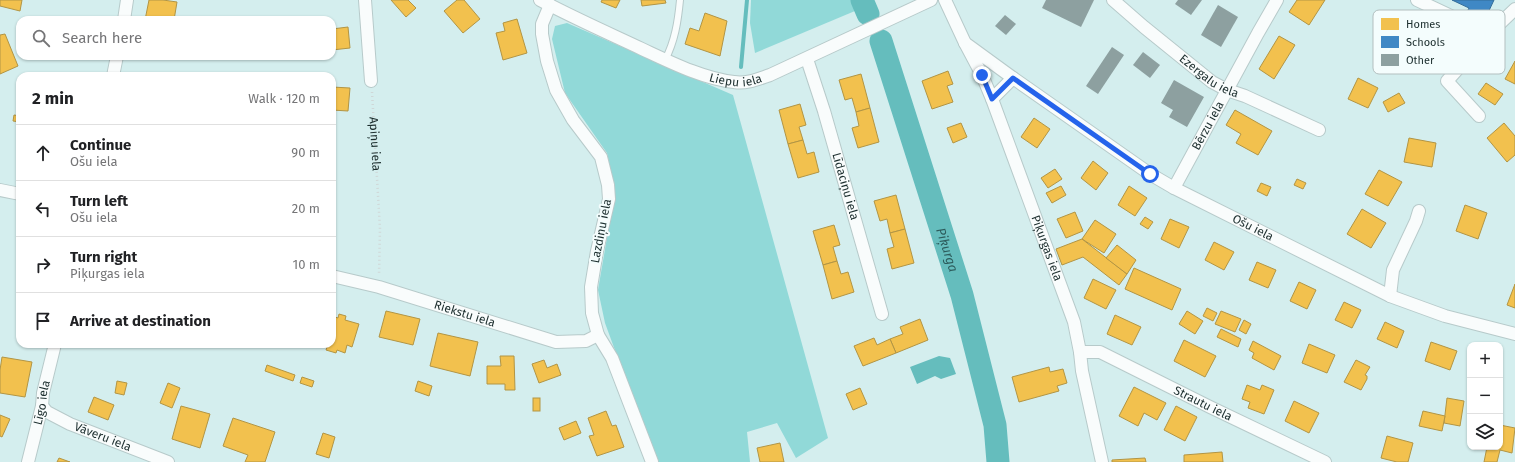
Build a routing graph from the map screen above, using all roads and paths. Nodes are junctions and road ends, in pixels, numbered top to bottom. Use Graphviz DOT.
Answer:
graph roads {
  1 [pos="127,0"];
  2 [pos="365,0"];
  3 [pos="680,0"];
  4 [pos="931,0"];
  5 [pos="945,0"];
  6 [pos="1113,0"];
  7 [pos="1277,0"];
  8 [pos="1417,0"];
  9 [pos="545,2"];
  10 [pos="1515,9"];
  11 [pos="1438,10"];
  12 [pos="125,16"];
  13 [pos="1505,19"];
  14 [pos="965,43"];
  15 [pos="807,59"];
  16 [pos="116,60"];
  17 [pos="665,60"];
  18 [pos="114,72"];
  19 [pos="1453,74"];
  20 [pos="1013,78"];
  21 [pos="371,81"];
  22 [pos="1228,90"];
  23 [pos="992,99"];
  24 [pos="1479,116"];
  25 [pos="1319,130"];
  26 [pos="1174,188"];
  27 [pos="0,190"];
  28 [pos="16,193"];
  29 [pos="1419,211"];
  30 [pos="336,277"];
  31 [pos="379,287"];
  32 [pos="1390,296"];
  33 [pos="882,314"];
  34 [pos="1515,334"];
  35 [pos="598,335"];
  36 [pos="54,348"];
  37 [pos="1080,352"];
  38 [pos="42,406"];
  39 [pos="161,461"];
  40 [pos="28,462"];
  41 [pos="652,462"];
  42 [pos="1102,462"];
  43 [pos="1325,462"];
  1 -- 12 [label="street"];
  2 -- 21 [label="street"];
  3 -- 17 [label="lane"];
  4 -- 15 [label="street, Liepu iela"];
  5 -- 14 [label="street, Ošu iela"];
  6 -- 22 [label="street, Ezergalu iela"];
  7 -- 22 [label="street, Bērzu iela"];
  8 -- 11 [label="street"];
  9 -- 17 [label="street, Liepu iela"];
  9 -- 35 [label="street, Lazdiņu iela"];
  10 -- 13 [label="street"];
  14 -- 20 [label="street, Ošu iela"];
  14 -- 23 [label="street, Piķurgas iela"];
  15 -- 17 [label="street, Liepu iela"];
  15 -- 33 [label="street, Līdaciņu iela"];
  16 -- 18 [label="street"];
  19 -- 24 [label="street"];
  20 -- 23 [label="street"];
  20 -- 26 [label="street, Ošu iela"];
  21 -- 31 [label="path, Apiņu iela"];
  22 -- 25 [label="street, Ezergalu iela"];
  22 -- 26 [label="street, Bērzu iela"];
  23 -- 37 [label="street, Piķurgas iela"];
  26 -- 32 [label="street, Ošu iela"];
  27 -- 28 [label="street"];
  29 -- 32 [label="street"];
  30 -- 31 [label="street, Riekstu iela"];
  31 -- 35 [label="street, Riekstu iela"];
  32 -- 34 [label="street, Ošu iela"];
  35 -- 41 [label="street, Lazdiņu iela"];
  36 -- 38 [label="street, Līgo iela"];
  37 -- 42 [label="street, Piķurgas iela"];
  37 -- 43 [label="street, Strautu iela"];
  38 -- 39 [label="street, Vāveru iela"];
  38 -- 40 [label="street, Līgo iela"];
}
